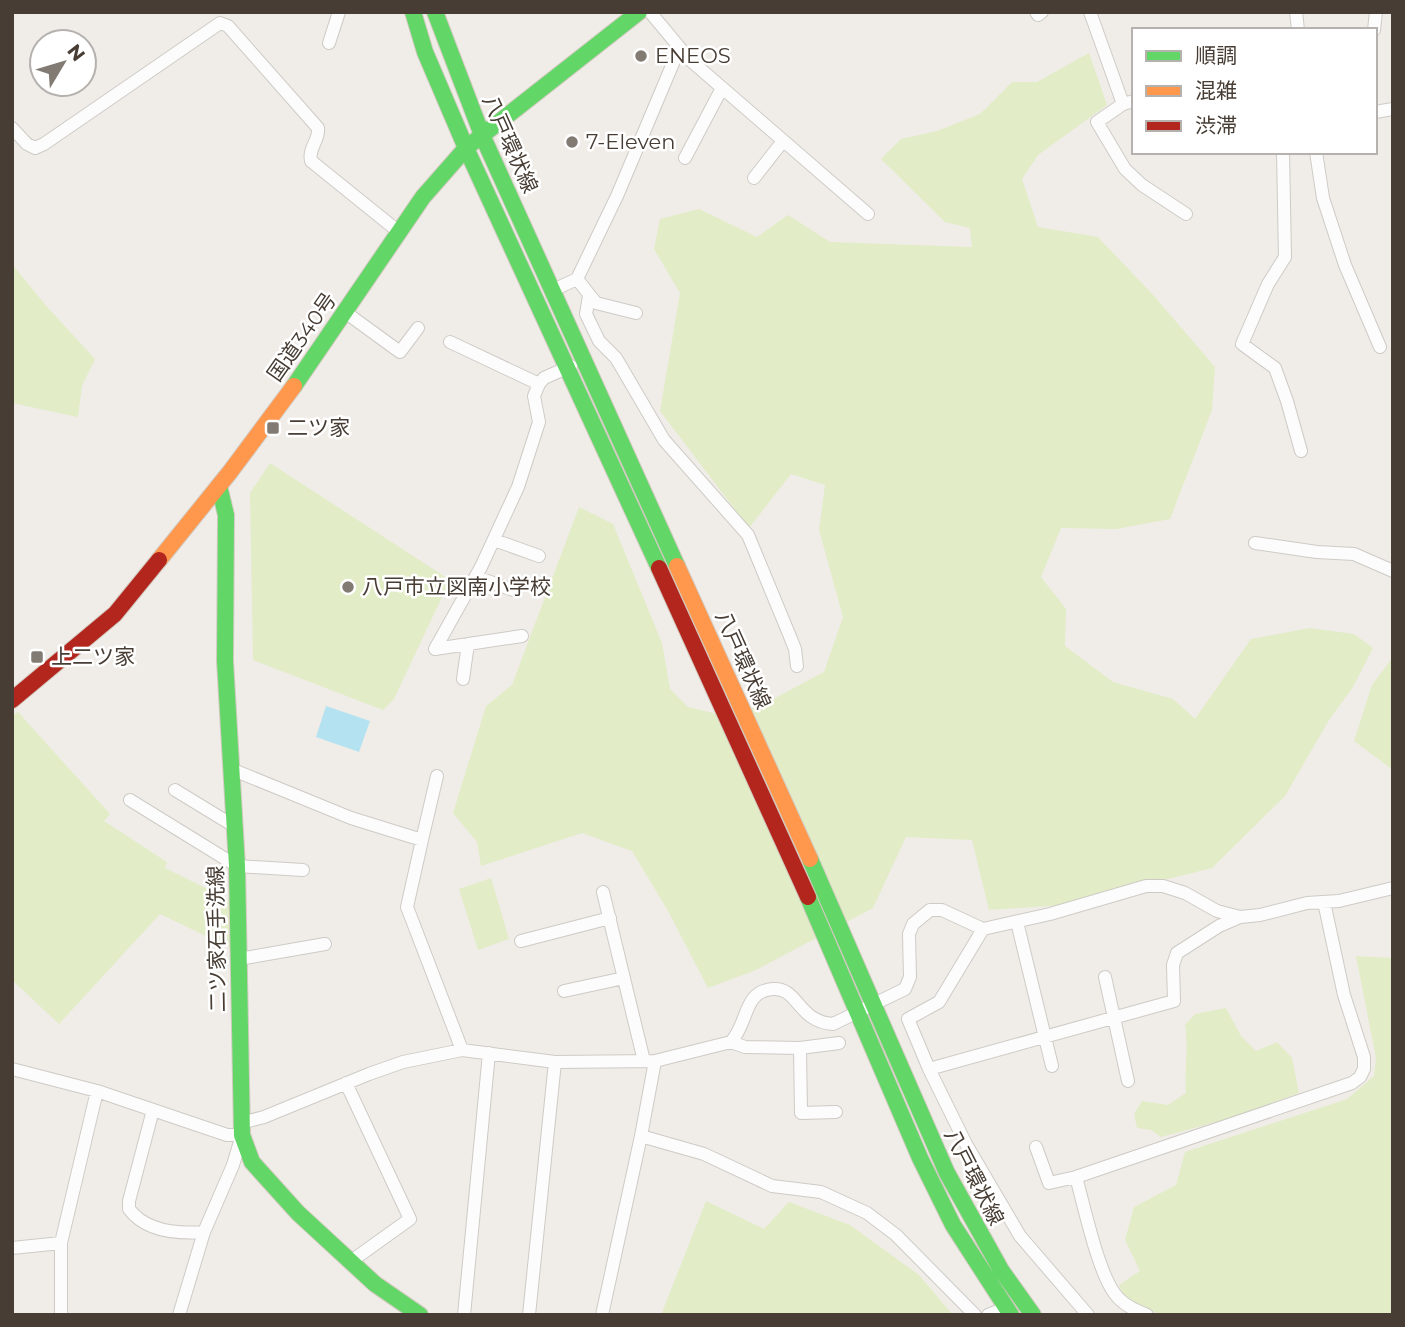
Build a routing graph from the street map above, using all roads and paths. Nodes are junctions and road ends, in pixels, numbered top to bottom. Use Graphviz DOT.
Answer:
graph roads {
  1 [pos="340,12"];
  2 [pos="413,12"];
  3 [pos="435,12"];
  4 [pos="650,12"];
  5 [pos="1036,12"];
  6 [pos="1041,12"];
  7 [pos="1090,12"];
  8 [pos="631,15"];
  9 [pos="329,43"];
  10 [pos="679,49"];
  11 [pos="722,89"];
  12 [pos="1128,103"];
  13 [pos="12,128"];
  14 [pos="482,135"];
  15 [pos="783,141"];
  16 [pos="466,148"];
  17 [pos="1283,154"];
  18 [pos="1316,154"];
  19 [pos="685,158"];
  20 [pos="754,177"];
  21 [pos="868,214"];
  22 [pos="1186,214"];
  23 [pos="399,232"];
  24 [pos="577,279"];
  25 [pos="552,290"];
  26 [pos="590,296"];
  27 [pos="345,312"];
  28 [pos="636,313"];
  29 [pos="418,328"];
  30 [pos="450,342"];
  31 [pos="1380,346"];
  32 [pos="584,359"];
  33 [pos="565,368"];
  34 [pos="539,384"];
  35 [pos="1301,451"];
  36 [pos="219,486"];
  37 [pos="494,540"];
  38 [pos="1255,543"];
  39 [pos="540,556"];
  40 [pos="1393,571"];
  41 [pos="475,578"];
  42 [pos="516,591"];
  43 [pos="522,636"];
  44 [pos="468,644"];
  45 [pos="797,666"];
  46 [pos="463,679"];
  47 [pos="12,700"];
  48 [pos="231,769"];
  49 [pos="437,776"];
  50 [pos="175,790"];
  51 [pos="130,800"];
  52 [pos="234,826"];
  53 [pos="422,840"];
  54 [pos="237,866"];
  55 [pos="303,870"];
  56 [pos="1393,888"];
  57 [pos="603,892"];
  58 [pos="1324,902"];
  59 [pos="1240,917"];
  60 [pos="610,918"];
  61 [pos="1017,922"];
  62 [pos="983,929"];
  63 [pos="521,941"];
  64 [pos="326,944"];
  65 [pos="239,959"];
  66 [pos="1105,977"];
  67 [pos="624,978"];
  68 [pos="565,991"];
  69 [pos="876,1004"];
  70 [pos="859,1013"];
  71 [pos="1114,1017"];
  72 [pos="1045,1035"];
  73 [pos="732,1042"];
  74 [pos="839,1042"];
  75 [pos="800,1048"];
  76 [pos="462,1050"];
  77 [pos="489,1053"];
  78 [pos="650,1061"];
  79 [pos="555,1062"];
  80 [pos="1052,1066"];
  81 [pos="12,1069"];
  82 [pos="929,1069"];
  83 [pos="1128,1081"];
  84 [pos="346,1083"];
  85 [pos="97,1091"];
  86 [pos="153,1110"];
  87 [pos="836,1112"];
  88 [pos="242,1129"];
  89 [pos="641,1136"];
  90 [pos="1036,1147"];
  91 [pos="1076,1177"];
  92 [pos="204,1232"];
  93 [pos="61,1243"];
  94 [pos="12,1248"];
  95 [pos="350,1262"];
  96 [pos="1008,1311"];
  97 [pos="61,1315"];
  98 [pos="179,1315"];
  99 [pos="420,1315"];
  100 [pos="464,1315"];
  101 [pos="530,1315"];
  102 [pos="601,1315"];
  103 [pos="975,1315"];
  104 [pos="988,1315"];
  105 [pos="1033,1315"];
  106 [pos="1088,1315"];
  107 [pos="1147,1315"];
  1 -- 9 [label="street"];
  2 -- 16 [label="main road, 八戸環状線"];
  3 -- 14 [label="main road, 八戸環状線"];
  4 -- 10 [label="street"];
  5 -- 6 [label="street"];
  7 -- 12 [label="street"];
  8 -- 14 [label="main road, 国道340号"];
  10 -- 11 [label="street"];
  10 -- 24 [label="street"];
  11 -- 15 [label="street"];
  11 -- 19 [label="street"];
  12 -- 22 [label="street"];
  13 -- 23 [label="street"];
  14 -- 16 [label="main road, 国道340号"];
  14 -- 25 [label="main road, 八戸環状線"];
  15 -- 20 [label="street"];
  15 -- 21 [label="street"];
  16 -- 23 [label="main road, 国道340号"];
  16 -- 33 [label="main road, 八戸環状線"];
  17 -- 35 [label="street"];
  18 -- 31 [label="street"];
  23 -- 27 [label="main road, 国道340号"];
  24 -- 25 [label="street"];
  24 -- 26 [label="street"];
  25 -- 32 [label="main road, 八戸環状線"];
  26 -- 28 [label="street"];
  26 -- 45 [label="street"];
  27 -- 29 [label="street"];
  27 -- 36 [label="main road, 国道340号"];
  30 -- 34 [label="street"];
  32 -- 33 [label="street"];
  32 -- 69 [label="main road, 八戸環状線"];
  33 -- 34 [label="street"];
  33 -- 70 [label="main road, 八戸環状線"];
  34 -- 37 [label="street"];
  36 -- 47 [label="main road, 国道340号"];
  36 -- 48 [label="main road, 二ツ家石手洗線"];
  37 -- 39 [label="street"];
  37 -- 41 [label="street"];
  38 -- 40 [label="street"];
  41 -- 42 [label="street"];
  41 -- 44 [label="street"];
  43 -- 44 [label="street"];
  44 -- 46 [label="street"];
  48 -- 52 [label="main road, 二ツ家石手洗線"];
  48 -- 53 [label="street"];
  49 -- 53 [label="street"];
  50 -- 52 [label="street"];
  51 -- 54 [label="street"];
  52 -- 54 [label="main road, 二ツ家石手洗線"];
  53 -- 76 [label="street"];
  54 -- 55 [label="street"];
  54 -- 65 [label="main road, 二ツ家石手洗線"];
  56 -- 58 [label="street"];
  57 -- 60 [label="street"];
  58 -- 59 [label="street"];
  58 -- 91 [label="street"];
  59 -- 61 [label="street"];
  59 -- 71 [label="street"];
  60 -- 63 [label="street"];
  60 -- 67 [label="street"];
  61 -- 62 [label="street"];
  61 -- 72 [label="street"];
  62 -- 69 [label="street"];
  62 -- 82 [label="street"];
  64 -- 65 [label="street"];
  65 -- 88 [label="main road, 二ツ家石手洗線"];
  66 -- 71 [label="street"];
  67 -- 68 [label="street"];
  67 -- 78 [label="street"];
  69 -- 70 [label="street"];
  69 -- 105 [label="main road, 八戸環状線"];
  70 -- 73 [label="street"];
  70 -- 96 [label="main road, 八戸環状線"];
  71 -- 72 [label="street"];
  71 -- 83 [label="street"];
  72 -- 80 [label="street"];
  72 -- 82 [label="street"];
  73 -- 75 [label="street"];
  73 -- 78 [label="street"];
  74 -- 75 [label="street"];
  75 -- 87 [label="street"];
  76 -- 77 [label="street"];
  76 -- 84 [label="street"];
  77 -- 79 [label="street"];
  77 -- 100 [label="street"];
  78 -- 79 [label="street"];
  78 -- 89 [label="street"];
  79 -- 101 [label="street"];
  81 -- 85 [label="street"];
  82 -- 106 [label="street"];
  84 -- 88 [label="street"];
  84 -- 95 [label="street"];
  85 -- 86 [label="street"];
  85 -- 93 [label="street"];
  86 -- 88 [label="street"];
  86 -- 92 [label="street"];
  88 -- 92 [label="street"];
  88 -- 95 [label="main road, 二ツ家石手洗線"];
  89 -- 102 [label="street"];
  89 -- 103 [label="street"];
  90 -- 91 [label="street"];
  91 -- 107 [label="street"];
  92 -- 98 [label="street"];
  93 -- 94 [label="street"];
  93 -- 97 [label="street"];
  95 -- 99 [label="main road, 二ツ家石手洗線"];
  96 -- 104 [label="street"];
}
